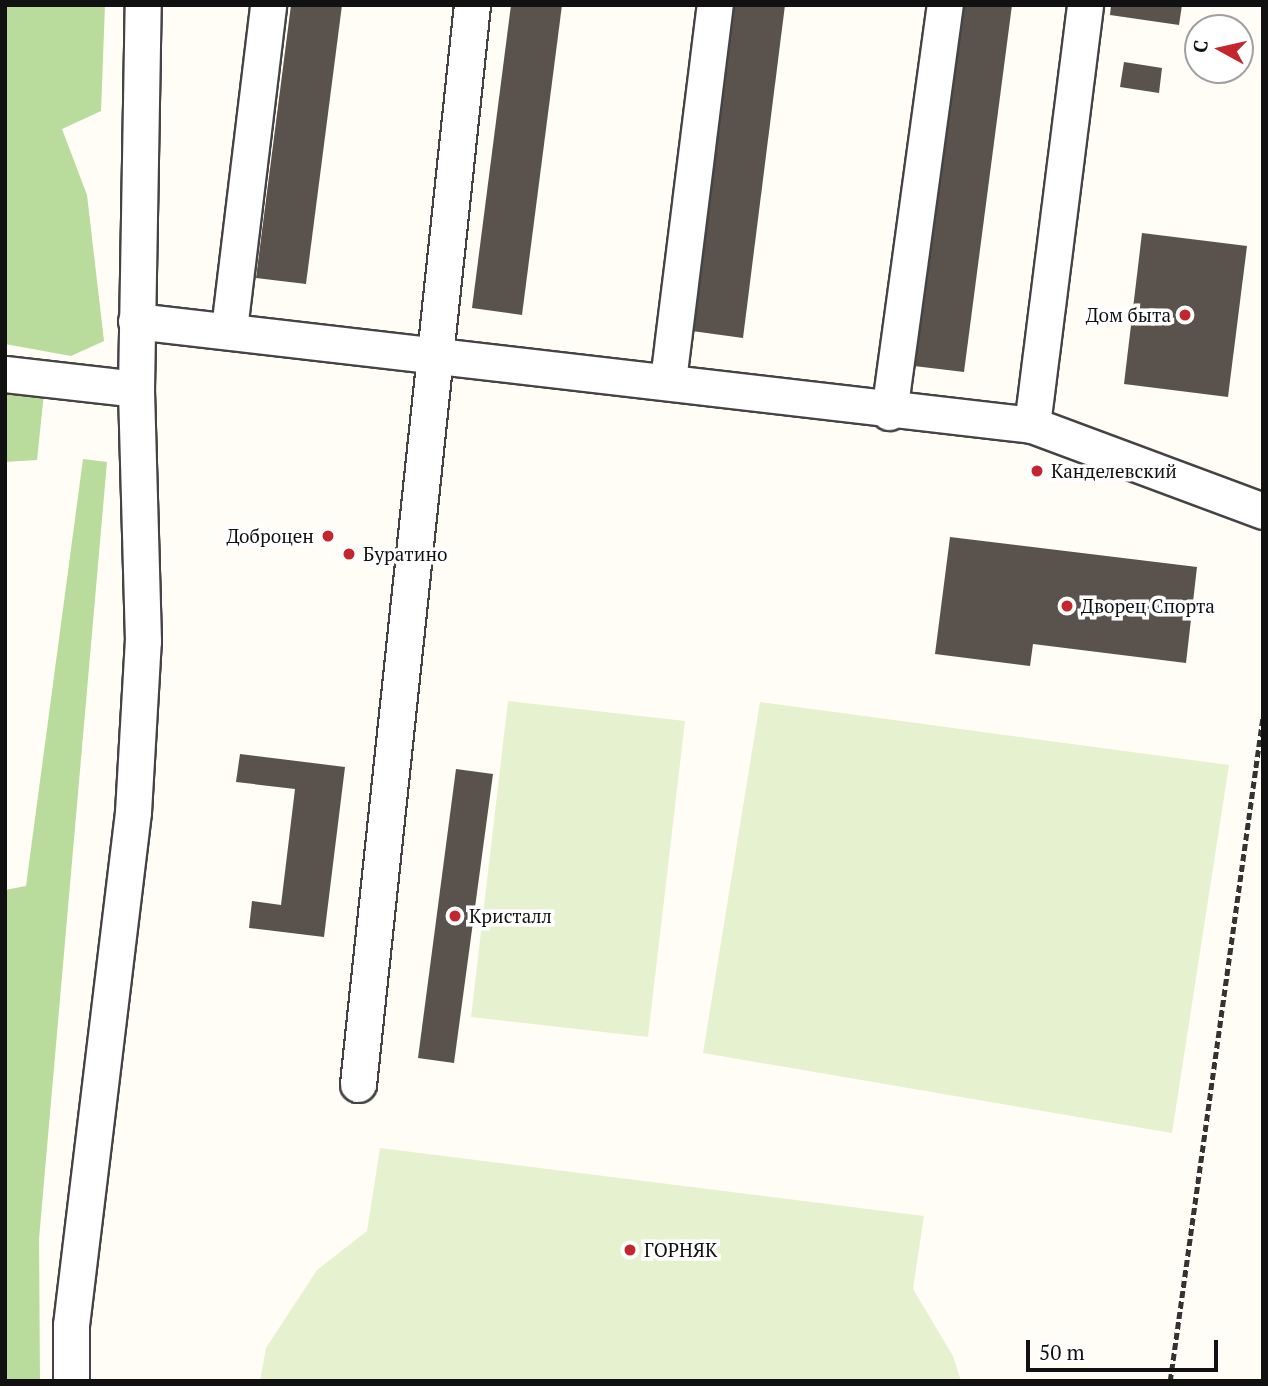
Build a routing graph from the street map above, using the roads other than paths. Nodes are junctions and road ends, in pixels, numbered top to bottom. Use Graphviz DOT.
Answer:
graph roads {
  1 [pos="143,5"];
  2 [pos="268,5"];
  3 [pos="472,5"];
  4 [pos="715,5"];
  5 [pos="944,5"];
  6 [pos="1085,5"];
  7 [pos="136,321"];
  8 [pos="229,329"];
  9 [pos="434,356"];
  10 [pos="5,374"];
  11 [pos="668,380"];
  12 [pos="136,389"];
  13 [pos="889,412"];
  14 [pos="1032,425"];
  15 [pos="1263,511"];
  16 [pos="358,1084"];
  17 [pos="71,1381"];
  1 -- 7 [label="street"];
  2 -- 8 [label="street"];
  3 -- 9 [label="street"];
  4 -- 11 [label="street"];
  5 -- 13 [label="street"];
  6 -- 14 [label="street"];
  7 -- 8 [label="street"];
  7 -- 12 [label="street"];
  8 -- 9 [label="street"];
  9 -- 11 [label="street"];
  9 -- 16 [label="street"];
  10 -- 12 [label="street"];
  11 -- 13 [label="street"];
  12 -- 17 [label="street"];
  13 -- 14 [label="street"];
  14 -- 15 [label="street"];
}
